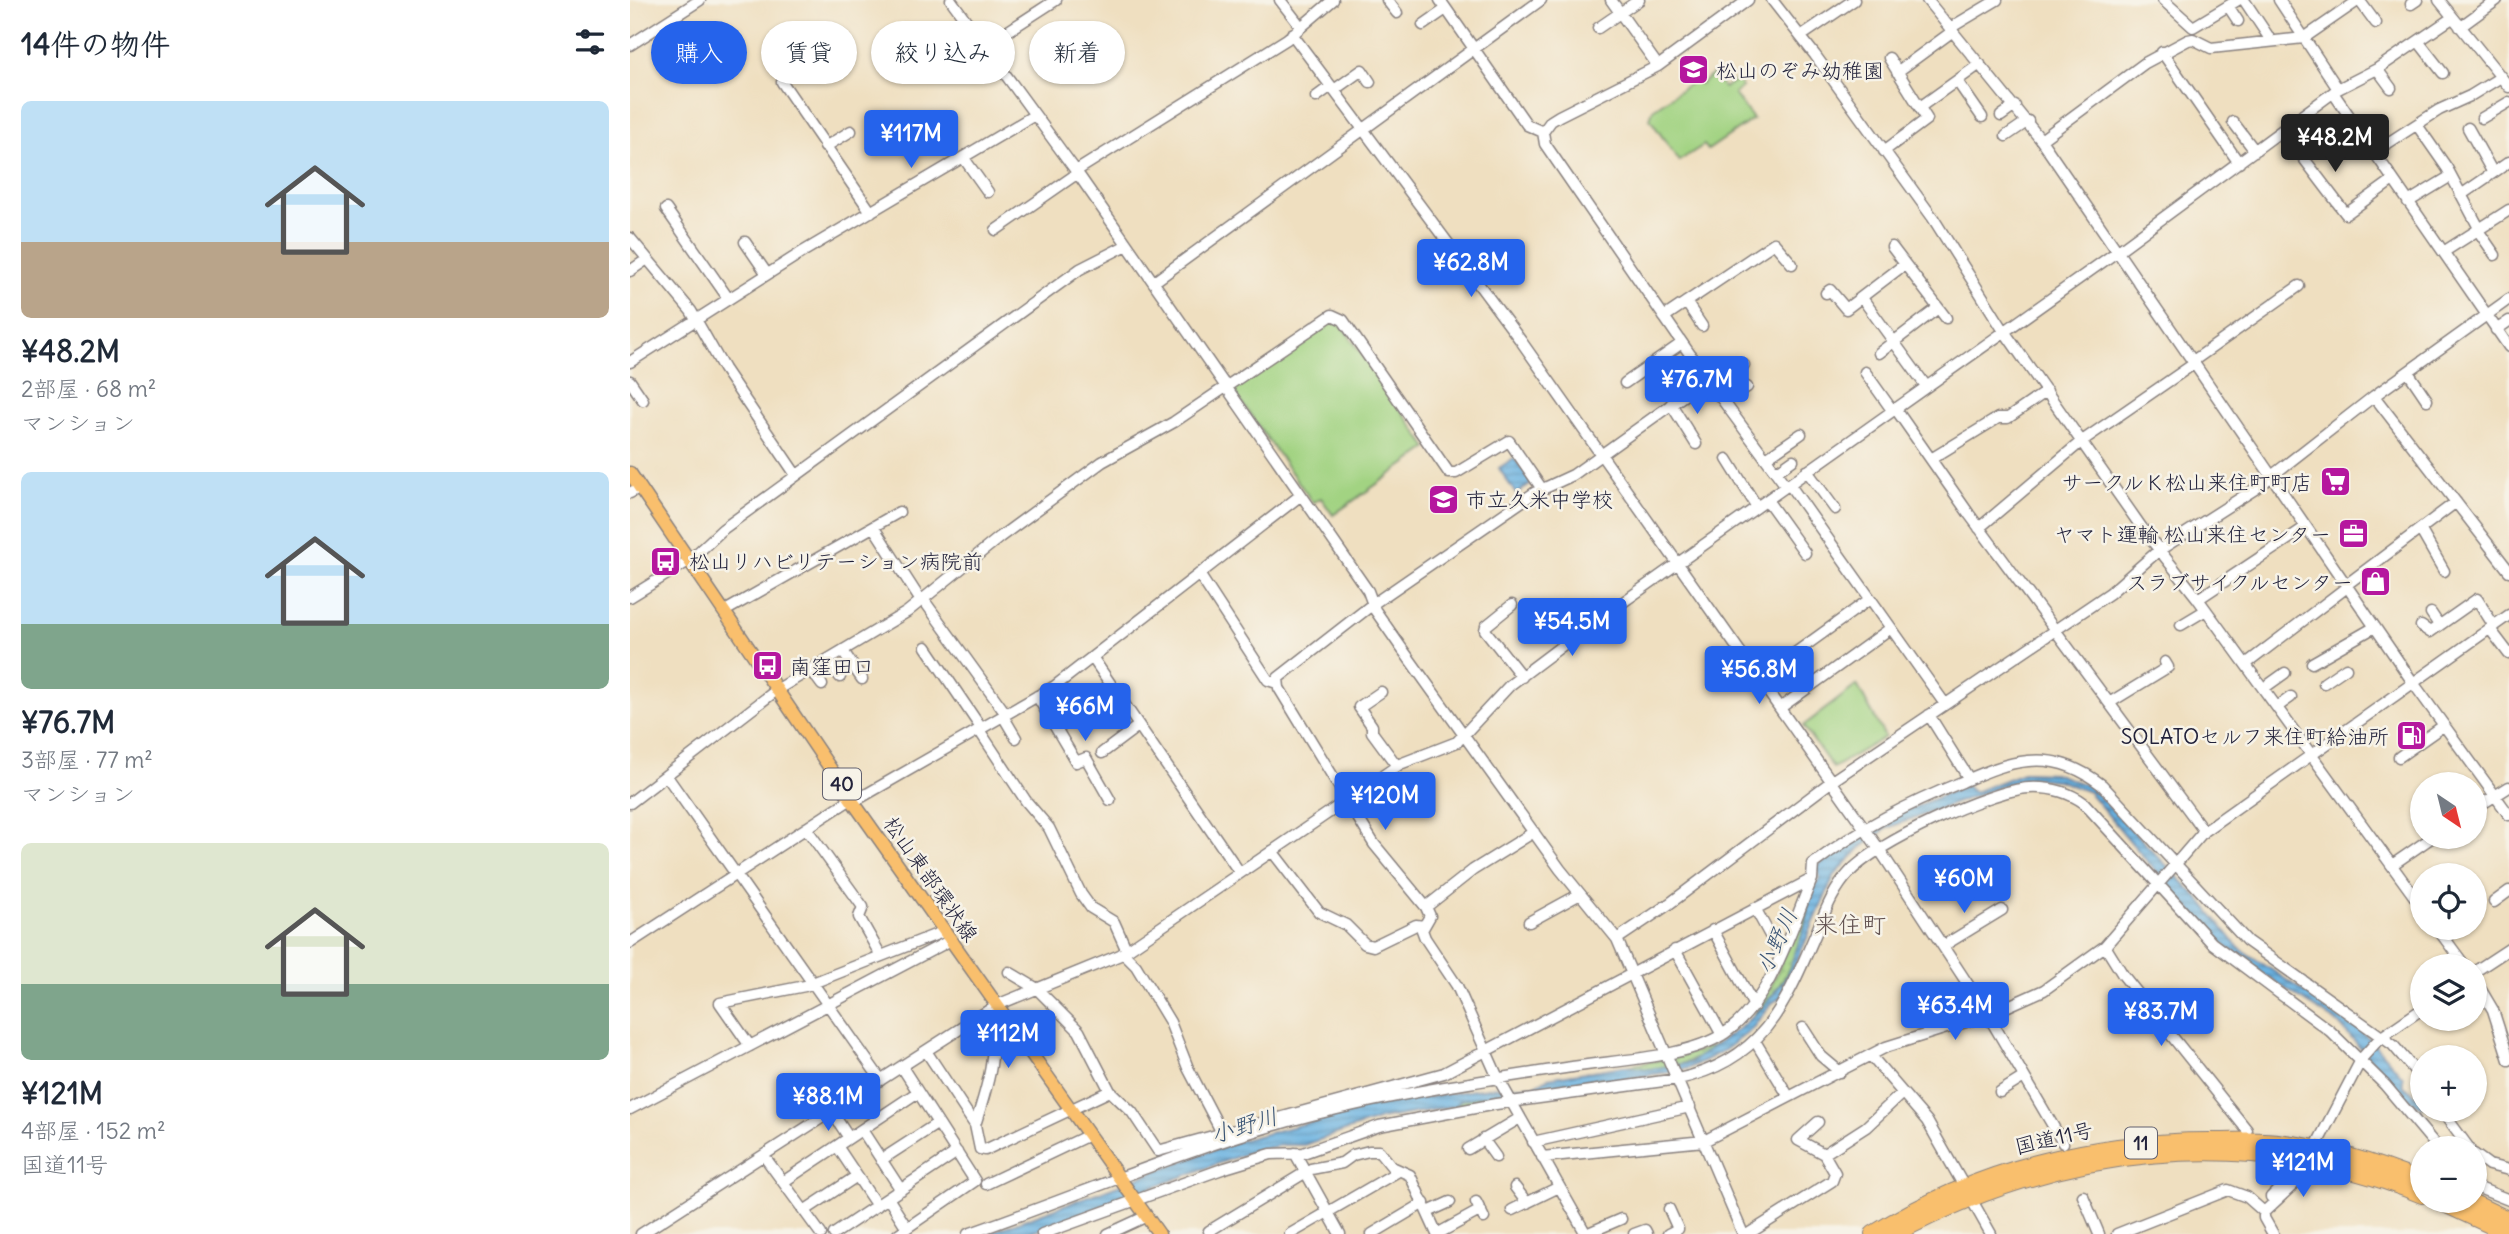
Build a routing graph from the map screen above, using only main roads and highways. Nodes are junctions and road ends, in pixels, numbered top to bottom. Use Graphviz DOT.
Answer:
graph roads {
  1 [pos="630,473"];
  2 [pos="635,490"];
  3 [pos="2313,1154"];
  4 [pos="2410,1178"];
  5 [pos="2410,1190"];
  6 [pos="1966,1193"];
  7 [pos="2487,1210"];
  8 [pos="2464,1213"];
  9 [pos="2509,1220"];
  10 [pos="1159,1234"];
  11 [pos="1873,1234"];
  12 [pos="1895,1234"];
  13 [pos="2509,1234"];
  1 -- 2 [label="main road, 松山東部環状線 / 40"];
  2 -- 10 [label="main road, 松山東部環状線 / 40"];
  3 -- 4 [label="highway, 国道11号 / 11"];
  3 -- 5 [label="highway, 国道11号 / 11"];
  3 -- 6 [label="highway, 国道11号 / 11"];
  6 -- 11 [label="highway, 国道11号 / 11"];
  6 -- 12 [label="highway, 国道11号 / 11"];
  7 -- 9 [label="highway"];
  8 -- 13 [label="highway"];
}
